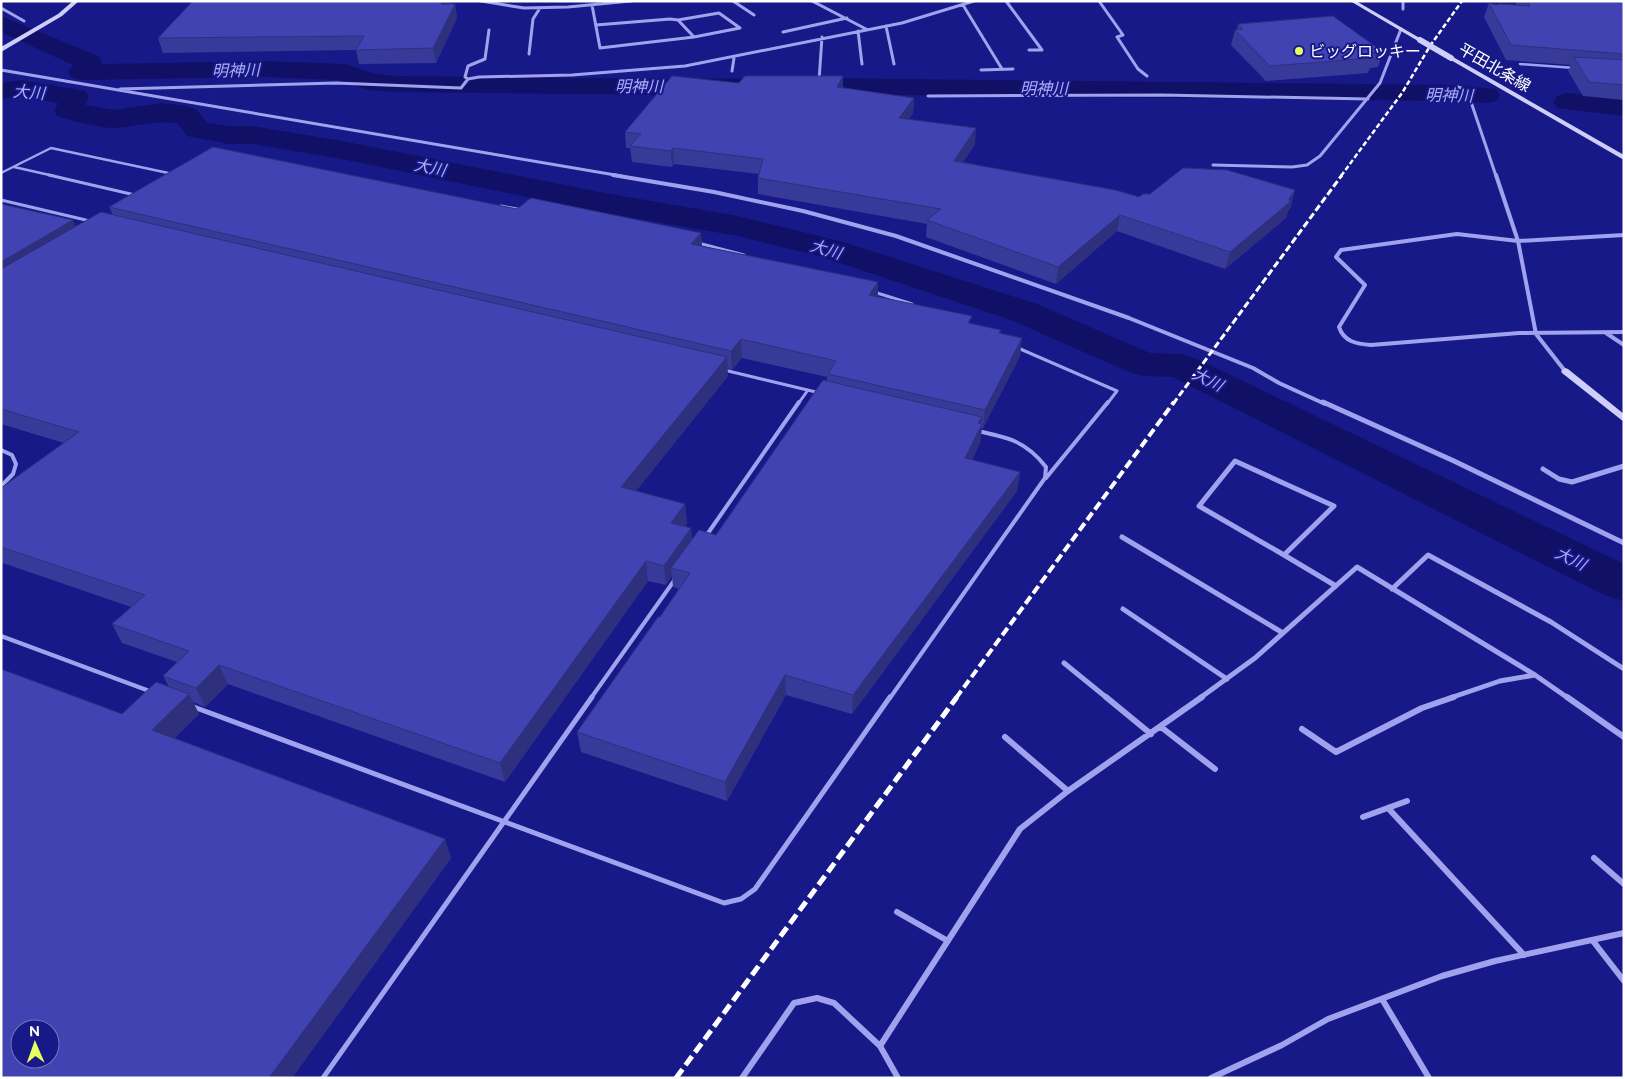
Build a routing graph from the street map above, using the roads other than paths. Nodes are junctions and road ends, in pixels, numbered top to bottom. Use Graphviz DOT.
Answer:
graph roads {
  1 [pos="77,1"];
  2 [pos="480,1"];
  3 [pos="525,1"];
  4 [pos="552,1"];
  5 [pos="631,1"];
  6 [pos="733,1"];
  7 [pos="812,1"];
  8 [pos="974,1"];
  9 [pos="1006,1"];
  10 [pos="1099,1"];
  11 [pos="1352,1"];
  12 [pos="1403,1"];
  13 [pos="622,2"];
  14 [pos="592,5"];
  15 [pos="963,5"];
  16 [pos="1,8"];
  17 [pos="524,8"];
  18 [pos="540,8"];
  19 [pos="552,8"];
  20 [pos="1403,9"];
  21 [pos="754,15"];
  22 [pos="847,18"];
  23 [pos="678,20"];
  24 [pos="24,21"];
  25 [pos="596,25"];
  26 [pos="886,26"];
  27 [pos="867,29"];
  28 [pos="1401,29"];
  29 [pos="488,30"];
  30 [pos="858,31"];
  31 [pos="782,32"];
  32 [pos="694,37"];
  33 [pos="822,37"];
  34 [pos="1,50"];
  35 [pos="1029,50"];
  36 [pos="529,54"];
  37 [pos="734,58"];
  38 [pos="862,64"];
  39 [pos="894,64"];
  40 [pos="1520,64"];
  41 [pos="1013,68"];
  42 [pos="1576,68"];
  43 [pos="1002,69"];
  44 [pos="1,70"];
  45 [pos="981,70"];
  46 [pos="732,71"];
  47 [pos="1147,76"];
  48 [pos="468,80"];
  49 [pos="819,82"];
  50 [pos="1458,87"];
  51 [pos="111,89"];
  52 [pos="928,96"];
  53 [pos="1370,97"];
  54 [pos="1624,158"];
  55 [pos="1213,164"];
  56 [pos="14,167"];
  57 [pos="1,173"];
  58 [pos="179,176"];
  59 [pos="142,197"];
  60 [pos="1,200"];
  61 [pos="492,205"];
  62 [pos="531,211"];
  63 [pos="98,223"];
  64 [pos="1624,235"];
  65 [pos="1518,240"];
  66 [pos="694,242"];
  67 [pos="748,256"];
  68 [pos="866,290"];
  69 [pos="919,307"];
  70 [pos="1605,332"];
  71 [pos="1624,332"];
  72 [pos="1536,334"];
  73 [pos="1624,345"];
  74 [pos="1015,346"];
  75 [pos="722,370"];
  76 [pos="1565,371"];
  77 [pos="808,390"];
  78 [pos="826,395"];
  79 [pos="1624,419"];
  80 [pos="975,430"];
  81 [pos="1,450"];
  82 [pos="1624,466"];
  83 [pos="1543,470"];
  84 [pos="1042,482"];
  85 [pos="1,486"];
  86 [pos="705,537"];
  87 [pos="1122,537"];
  88 [pos="1624,543"];
  89 [pos="1283,556"];
  90 [pos="682,569"];
  91 [pos="1336,586"];
  92 [pos="1392,589"];
  93 [pos="1123,609"];
  94 [pos="1283,633"];
  95 [pos="1,636"];
  96 [pos="1064,663"];
  97 [pos="1624,669"];
  98 [pos="1535,675"];
  99 [pos="1227,679"];
  100 [pos="160,694"];
  101 [pos="188,705"];
  102 [pos="1161,727"];
  103 [pos="1302,729"];
  104 [pos="1151,734"];
  105 [pos="1005,737"];
  106 [pos="1624,737"];
  107 [pos="1215,769"];
  108 [pos="1068,791"];
  109 [pos="1407,801"];
  110 [pos="1388,808"];
  111 [pos="1363,817"];
  112 [pos="504,822"];
  113 [pos="1594,858"];
  114 [pos="1624,884"];
  115 [pos="897,912"];
  116 [pos="1624,933"];
  117 [pos="948,941"];
  118 [pos="1593,941"];
  119 [pos="1524,955"];
  120 [pos="1624,981"];
  121 [pos="1382,999"];
  122 [pos="880,1046"];
  123 [pos="323,1078"];
  124 [pos="742,1078"];
  125 [pos="898,1078"];
  126 [pos="1210,1078"];
  127 [pos="1429,1078"];
  1 -- 34 [label="main road"];
  2 -- 17 [label="street"];
  3 -- 17 [label="street"];
  4 -- 19 [label="street"];
  5 -- 13 [label="street"];
  6 -- 21 [label="street"];
  7 -- 22 [label="street"];
  8 -- 15 [label="street"];
  9 -- 35 [label="street"];
  10 -- 47 [label="street"];
  11 -- 28 [label="main road, 平田北条線"];
  12 -- 20 [label="street"];
  13 -- 14 [label="street"];
  14 -- 19 [label="street"];
  14 -- 25 [label="street"];
  15 -- 26 [label="street"];
  15 -- 43 [label="street"];
  16 -- 24 [label="street"];
  17 -- 18 [label="street"];
  18 -- 19 [label="street"];
  18 -- 36 [label="street"];
  22 -- 27 [label="street"];
  22 -- 31 [label="street"];
  23 -- 25 [label="street"];
  23 -- 32 [label="street"];
  23 -- 32 [label="street"];
  25 -- 32 [label="street"];
  26 -- 27 [label="street"];
  26 -- 39 [label="street"];
  27 -- 30 [label="street"];
  28 -- 53 [label="street"];
  28 -- 54 [label="main road, 平田北条線, bridge"];
  29 -- 48 [label="street"];
  30 -- 33 [label="street"];
  30 -- 38 [label="street"];
  33 -- 37 [label="street"];
  33 -- 49 [label="street"];
  37 -- 46 [label="street"];
  37 -- 48 [label="street"];
  40 -- 42 [label="lane"];
  41 -- 43 [label="street"];
  43 -- 45 [label="street"];
  44 -- 51 [label="street"];
  48 -- 51 [label="street"];
  50 -- 65 [label="street"];
  51 -- 88 [label="street"];
  52 -- 53 [label="street"];
  53 -- 55 [label="street"];
  56 -- 57 [label="lane"];
  56 -- 58 [label="lane"];
  56 -- 59 [label="lane"];
  60 -- 63 [label="lane"];
  61 -- 62 [label="lane"];
  64 -- 65 [label="street"];
  65 -- 72 [label="street"];
  65 -- 72 [label="street"];
  66 -- 67 [label="lane"];
  68 -- 69 [label="lane"];
  70 -- 71 [label="street"];
  70 -- 72 [label="street"];
  70 -- 73 [label="street"];
  72 -- 76 [label="street"];
  74 -- 84 [label="lane"];
  75 -- 77 [label="lane"];
  76 -- 79 [label="main road"];
  77 -- 78 [label="lane"];
  77 -- 86 [label="lane"];
  80 -- 84 [label="lane"];
  81 -- 85 [label="lane"];
  82 -- 83 [label="street"];
  84 -- 112 [label="lane"];
  87 -- 94 [label="street"];
  89 -- 89 [label="street"];
  89 -- 91 [label="street"];
  90 -- 112 [label="lane"];
  91 -- 92 [label="street"];
  91 -- 94 [label="street"];
  92 -- 97 [label="street"];
  92 -- 98 [label="street"];
  93 -- 99 [label="street"];
  94 -- 99 [label="street"];
  95 -- 100 [label="lane"];
  96 -- 104 [label="street"];
  98 -- 103 [label="street"];
  98 -- 106 [label="street"];
  99 -- 102 [label="street"];
  101 -- 112 [label="lane"];
  102 -- 104 [label="street"];
  102 -- 107 [label="street"];
  104 -- 108 [label="street"];
  105 -- 108 [label="street"];
  108 -- 117 [label="street"];
  109 -- 110 [label="street"];
  110 -- 111 [label="street"];
  110 -- 119 [label="street"];
  112 -- 123 [label="lane"];
  113 -- 114 [label="street"];
  115 -- 117 [label="street"];
  116 -- 118 [label="street"];
  117 -- 122 [label="street"];
  118 -- 119 [label="street"];
  118 -- 120 [label="street"];
  119 -- 121 [label="street"];
  121 -- 126 [label="street"];
  121 -- 127 [label="street"];
  122 -- 124 [label="street"];
  122 -- 125 [label="street"];
}
